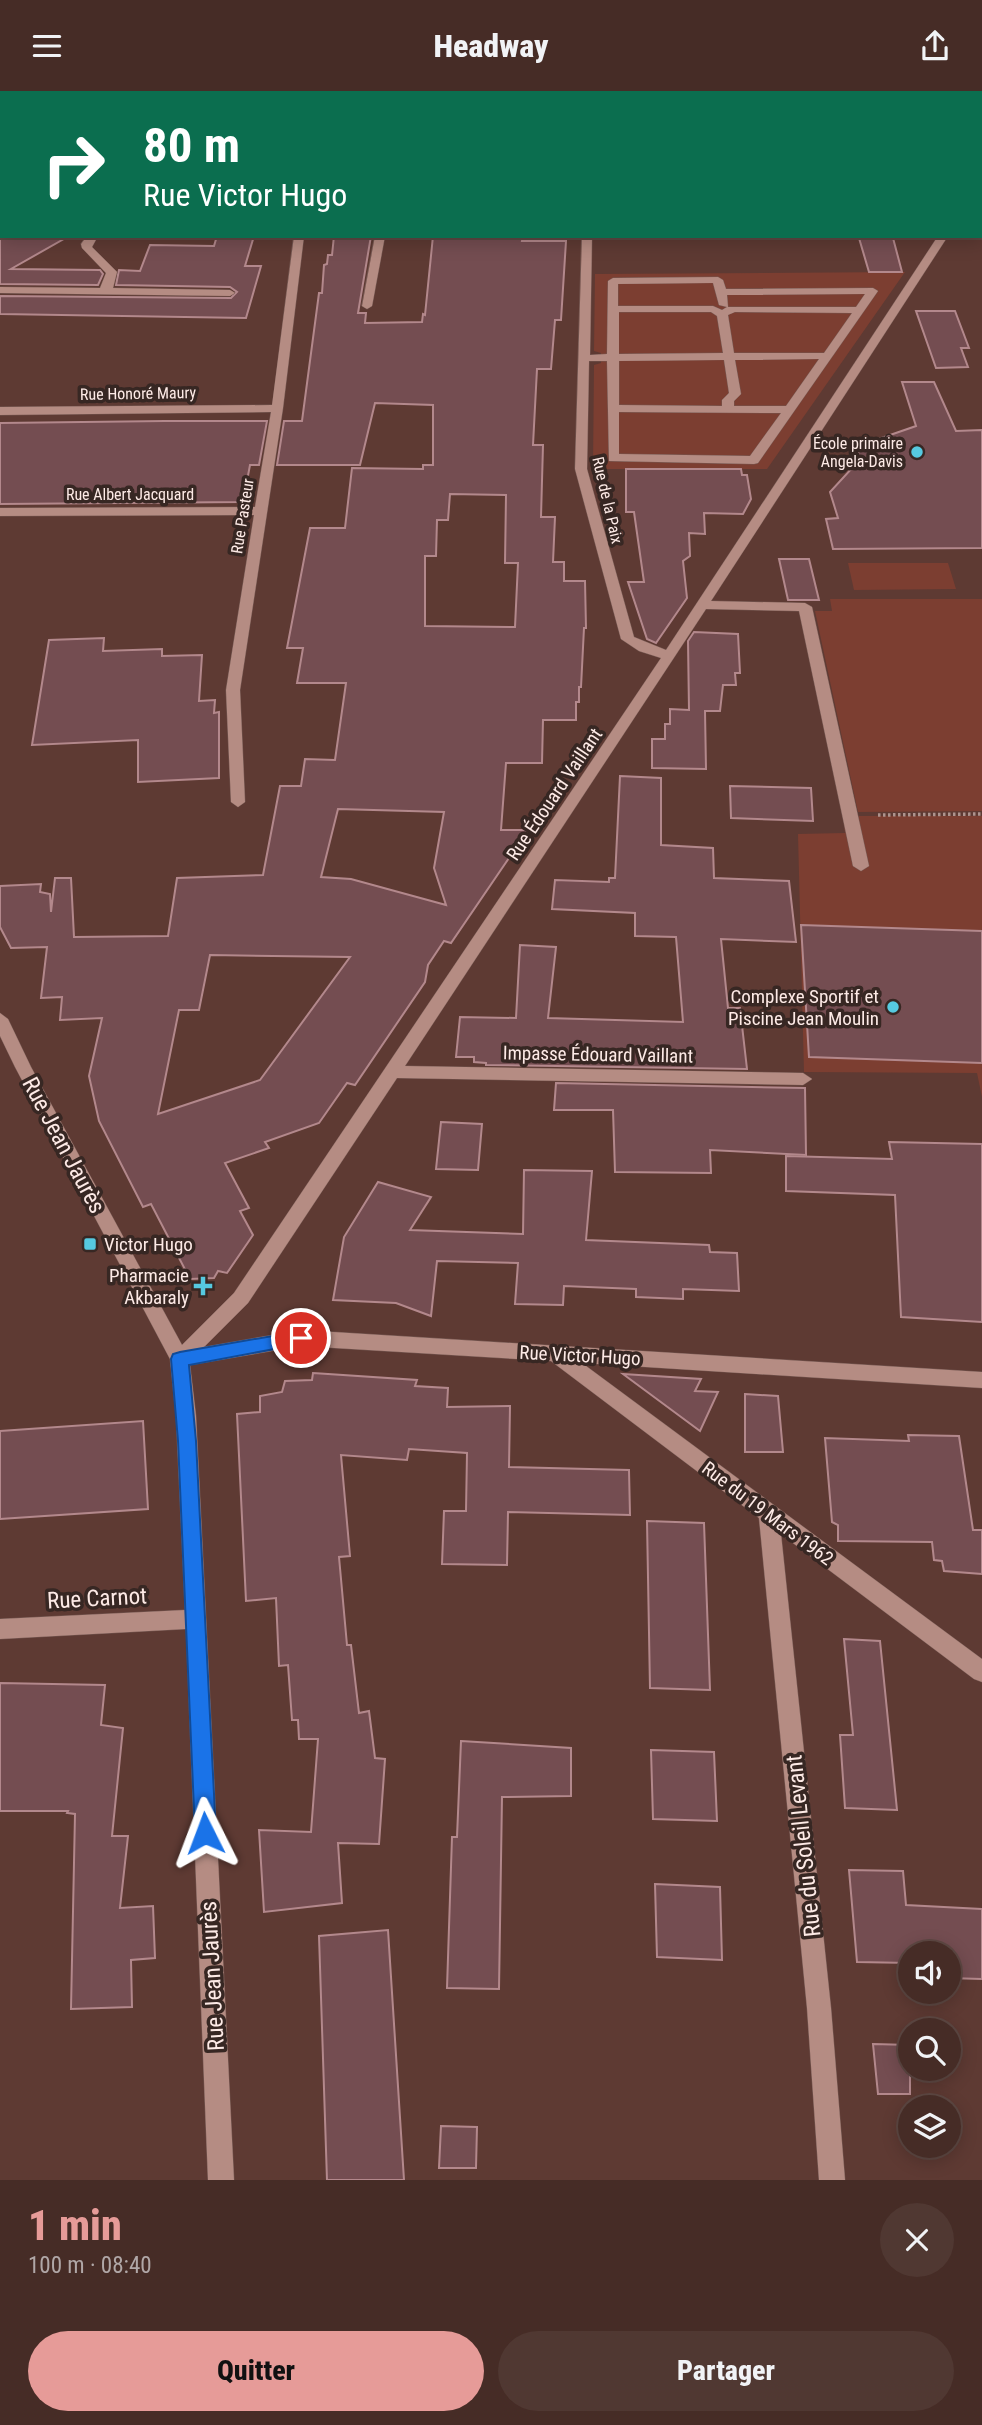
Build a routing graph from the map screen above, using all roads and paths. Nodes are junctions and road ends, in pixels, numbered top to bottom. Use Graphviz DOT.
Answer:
graph roads {
  1 [pos="91,238"];
  2 [pos="299,238"];
  3 [pos="380,238"];
  4 [pos="587,238"];
  5 [pos="942,238"];
  6 [pos="0,290"];
  7 [pos="102,292"];
  8 [pos="721,292"];
  9 [pos="230,293"];
  10 [pos="367,306"];
  11 [pos="613,309"];
  12 [pos="723,309"];
  13 [pos="859,310"];
  14 [pos="729,356"];
  15 [pos="827,356"];
  16 [pos="583,358"];
  17 [pos="614,358"];
  18 [pos="277,408"];
  19 [pos="614,408"];
  20 [pos="728,409"];
  21 [pos="789,410"];
  22 [pos="0,411"];
  23 [pos="261,511"];
  24 [pos="0,512"];
  25 [pos="702,605"];
  26 [pos="669,656"];
  27 [pos="237,802"];
  28 [pos="982,814"];
  29 [pos="850,815"];
  30 [pos="861,866"];
  31 [pos="0,1019"];
  32 [pos="393,1072"];
  33 [pos="803,1079"];
  34 [pos="554,1353"];
  35 [pos="180,1359"];
  36 [pos="982,1380"];
  37 [pos="769,1513"];
  38 [pos="196,1619"];
  39 [pos="0,1629"];
  40 [pos="982,1672"];
  41 [pos="221,2180"];
  42 [pos="832,2180"];
  1 -- 7 [label="street"];
  2 -- 18 [label="street, Rue Pasteur"];
  3 -- 10 [label="street"];
  4 -- 16 [label="street, Rue de la Paix"];
  5 -- 25 [label="street, Rue Édouard Vaillant"];
  6 -- 7 [label="street"];
  7 -- 9 [label="street"];
  8 -- 11 [label="street"];
  8 -- 12 [label="street"];
  8 -- 13 [label="street"];
  11 -- 12 [label="street"];
  11 -- 17 [label="street"];
  12 -- 13 [label="street"];
  12 -- 14 [label="street"];
  13 -- 15 [label="street"];
  14 -- 15 [label="street"];
  14 -- 17 [label="street"];
  14 -- 20 [label="street"];
  15 -- 21 [label="street"];
  16 -- 17 [label="street"];
  16 -- 26 [label="street, Rue de la Paix"];
  17 -- 19 [label="street"];
  18 -- 22 [label="street, Rue Honoré Maury"];
  18 -- 23 [label="street, Rue Pasteur"];
  19 -- 20 [label="street"];
  19 -- 21 [label="street"];
  20 -- 21 [label="street"];
  23 -- 24 [label="street, Rue Albert Jacquard"];
  23 -- 27 [label="street, Rue Pasteur"];
  25 -- 26 [label="street, Rue Édouard Vaillant"];
  25 -- 29 [label="street"];
  26 -- 32 [label="street, Rue Édouard Vaillant"];
  28 -- 29 [label="path"];
  29 -- 30 [label="street"];
  31 -- 35 [label="street, Rue Jean Jaurès"];
  32 -- 33 [label="street, Impasse Édouard Vaillant"];
  32 -- 35 [label="street, Rue Édouard Vaillant"];
  34 -- 35 [label="street, Rue Victor Hugo"];
  34 -- 36 [label="street, Rue Victor Hugo"];
  34 -- 37 [label="street, Rue du 19 Mars 1962"];
  35 -- 38 [label="street, Rue Jean Jaurès"];
  37 -- 40 [label="street, Rue du 19 Mars 1962"];
  37 -- 42 [label="street, Rue du Soleil Levant"];
  38 -- 39 [label="street, Rue Carnot"];
  38 -- 41 [label="street, Rue Jean Jaurès"];
}
